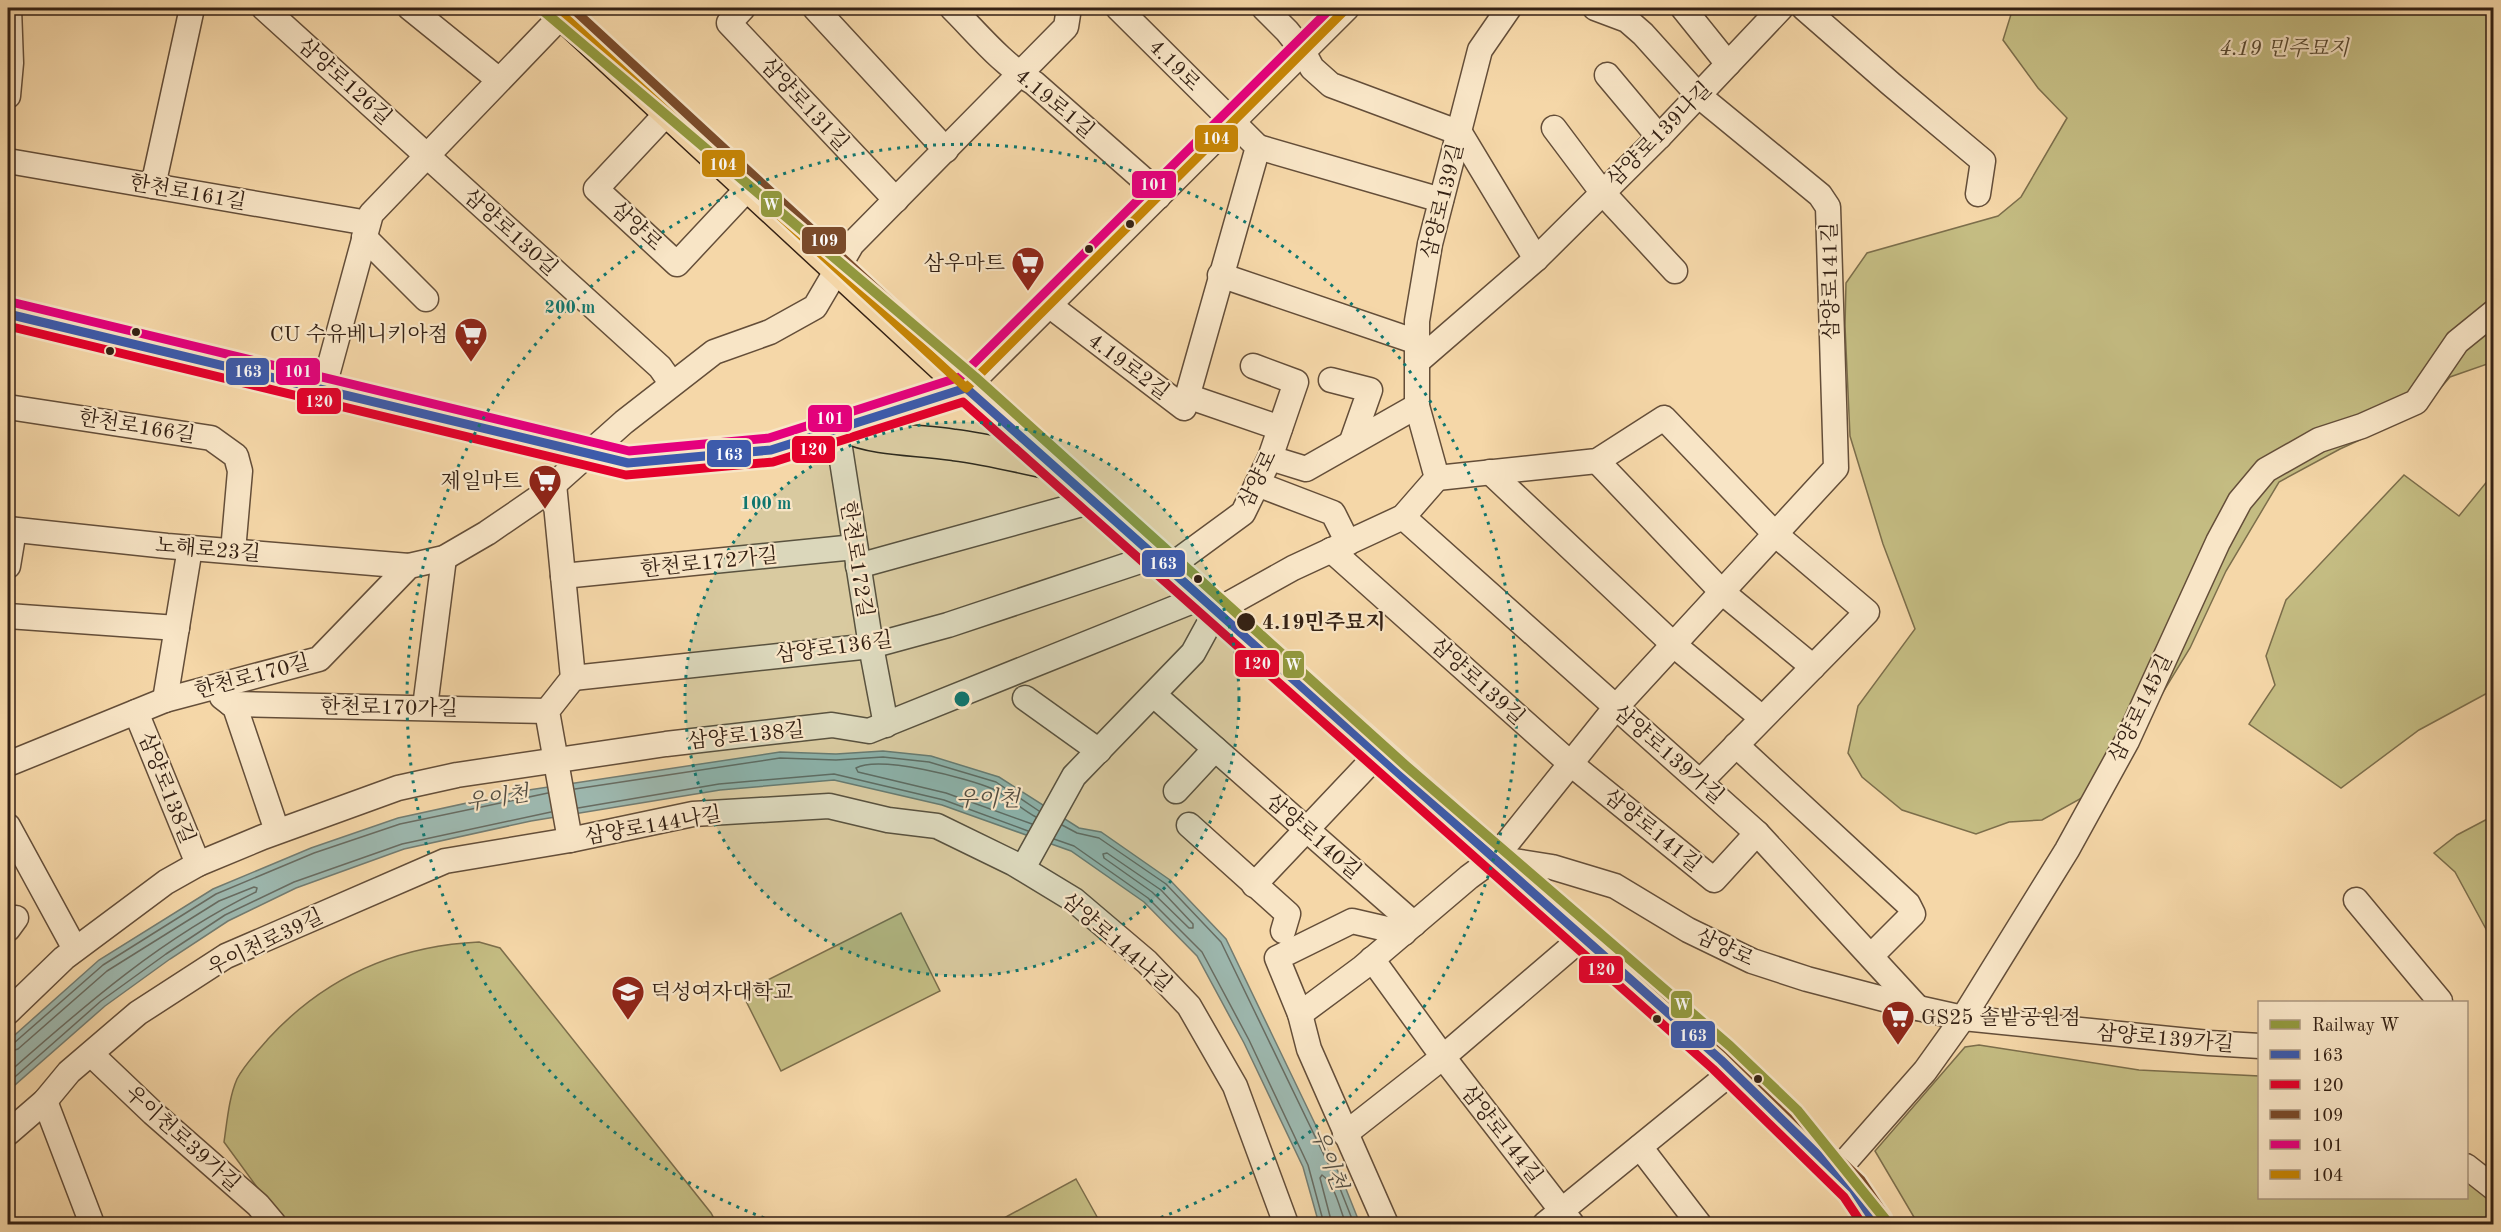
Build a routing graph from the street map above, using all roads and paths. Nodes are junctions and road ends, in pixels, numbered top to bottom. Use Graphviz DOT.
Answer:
graph roads {
  1 [pos="9,8"];
  2 [pos="192,8"];
  3 [pos="264,8"];
  4 [pos="410,8"];
  5 [pos="743,8"];
  6 [pos="814,8"];
  7 [pos="952,8"];
  8 [pos="1069,8"];
  9 [pos="1118,8"];
  10 [pos="1264,8"];
  11 [pos="1347,8"];
  12 [pos="1595,8"];
  13 [pos="1683,8"];
  14 [pos="1780,8"];
  15 [pos="1804,8"];
  16 [pos="562,10"];
  17 [pos="1502,10"];
  18 [pos="1303,51"];
  19 [pos="1728,64"];
  20 [pos="1020,75"];
  21 [pos="1607,75"];
  22 [pos="499,80"];
  23 [pos="1698,95"];
  24 [pos="8,96"];
  25 [pos="668,112"];
  26 [pos="1232,123"];
  27 [pos="1554,128"];
  28 [pos="1460,133"];
  29 [pos="1659,137"];
  30 [pos="1258,147"];
  31 [pos="946,150"];
  32 [pos="427,155"];
  33 [pos="8,161"];
  34 [pos="153,186"];
  35 [pos="749,187"];
  36 [pos="1602,192"];
  37 [pos="1978,194"];
  38 [pos="1158,197"];
  39 [pos="896,200"];
  40 [pos="1441,200"];
  41 [pos="366,230"];
  42 [pos="1536,259"];
  43 [pos="838,270"];
  44 [pos="1675,271"];
  45 [pos="1220,275"];
  46 [pos="426,299"];
  47 [pos="1049,305"];
  48 [pos="2493,312"];
  49 [pos="8,314"];
  50 [pos="1417,352"];
  51 [pos="1253,366"];
  52 [pos="1331,380"];
  53 [pos="672,384"];
  54 [pos="966,388"];
  55 [pos="323,390"];
  56 [pos="1187,396"];
  57 [pos="8,406"];
  58 [pos="1417,406"];
  59 [pos="841,428"];
  60 [pos="1280,428"];
  61 [pos="1352,441"];
  62 [pos="588,454"];
  63 [pos="1270,458"];
  64 [pos="1597,461"];
  65 [pos="1050,464"];
  66 [pos="1490,472"];
  67 [pos="1437,478"];
  68 [pos="554,484"];
  69 [pos="1257,484"];
  70 [pos="1093,501"];
  71 [pos="1403,517"];
  72 [pos="11,530"];
  73 [pos="1775,534"];
  74 [pos="1340,547"];
  75 [pos="190,548"];
  76 [pos="234,551"];
  77 [pos="857,556"];
  78 [pos="444,558"];
  79 [pos="1162,562"];
  80 [pos="8,566"];
  81 [pos="409,566"];
  82 [pos="563,576"];
  83 [pos="1722,592"];
  84 [pos="1208,605"];
  85 [pos="8,616"];
  86 [pos="177,628"];
  87 [pos="1674,645"];
  88 [pos="871,646"];
  89 [pos="1813,667"];
  90 [pos="573,678"];
  91 [pos="212,687"];
  92 [pos="1154,695"];
  93 [pos="1025,698"];
  94 [pos="165,700"];
  95 [pos="231,704"];
  96 [pos="425,707"];
  97 [pos="1616,707"];
  98 [pos="547,711"];
  99 [pos="136,712"];
  100 [pos="1762,718"];
  101 [pos="886,725"];
  102 [pos="1736,745"];
  103 [pos="1215,749"];
  104 [pos="1099,751"];
  105 [pos="1378,754"];
  106 [pos="556,760"];
  107 [pos="8,764"];
  108 [pos="1570,764"];
  109 [pos="1701,781"];
  110 [pos="1176,791"];
  111 [pos="1189,825"];
  112 [pos="8,826"];
  113 [pos="1306,829"];
  114 [pos="277,831"];
  115 [pos="1757,832"];
  116 [pos="570,840"];
  117 [pos="1495,858"];
  118 [pos="198,864"];
  119 [pos="1023,868"];
  120 [pos="1254,885"];
  121 [pos="2356,900"];
  122 [pos="1409,928"];
  123 [pos="1282,931"];
  124 [pos="1583,937"];
  125 [pos="75,949"];
  126 [pos="1871,956"];
  127 [pos="1371,959"];
  128 [pos="2438,1001"];
  129 [pos="1918,1008"];
  130 [pos="8,1012"];
  131 [pos="1300,1014"];
  132 [pos="1963,1018"];
  133 [pos="2258,1046"];
  134 [pos="91,1054"];
  135 [pos="1443,1057"];
  136 [pos="1733,1071"];
  137 [pos="45,1101"];
  138 [pos="8,1133"];
  139 [pos="1346,1134"];
  140 [pos="1641,1147"];
  141 [pos="2468,1168"];
  142 [pos="1836,1172"];
  143 [pos="2493,1188"];
  144 [pos="1560,1220"];
  145 [pos="92,1224"];
  146 [pos="273,1224"];
  147 [pos="1286,1224"];
  148 [pos="1386,1224"];
  149 [pos="1699,1224"];
  150 [pos="1876,1224"];
  1 -- 24 [label="street"];
  2 -- 34 [label="street"];
  3 -- 32 [label="street, 삼양로126길"];
  4 -- 22 [label="street"];
  5 -- 39 [label="street, 삼양로131길"];
  6 -- 31 [label="street"];
  7 -- 20 [label="street, 4.19로1길"];
  8 -- 20 [label="street"];
  9 -- 26 [label="street, 4.19로"];
  10 -- 18 [label="street"];
  11 -- 18 [label="street"];
  12 -- 23 [label="street, 삼양로141길"];
  13 -- 19 [label="street"];
  14 -- 19 [label="street, 삼양로139나길"];
  15 -- 37 [label="street"];
  16 -- 22 [label="street"];
  16 -- 25 [label="main road"];
  17 -- 28 [label="street, 삼양로139길"];
  18 -- 26 [label="street"];
  18 -- 28 [label="street"];
  19 -- 23 [label="street, 삼양로139나길"];
  20 -- 31 [label="street"];
  20 -- 38 [label="street, 4.19로1길"];
  21 -- 29 [label="street"];
  22 -- 32 [label="street"];
  23 -- 29 [label="street, 삼양로139나길"];
  23 -- 73 [label="street, 삼양로141길"];
  25 -- 35 [label="main road"];
  25 -- 35 [label="street, 삼양로"];
  26 -- 30 [label="street"];
  26 -- 38 [label="street"];
  27 -- 36 [label="street"];
  28 -- 40 [label="street, 삼양로139길"];
  28 -- 42 [label="street"];
  29 -- 36 [label="street, 삼양로139나길"];
  30 -- 40 [label="street"];
  30 -- 45 [label="street, 4.19로2길"];
  31 -- 39 [label="street"];
  32 -- 41 [label="street"];
  32 -- 53 [label="street, 삼양로130길"];
  33 -- 34 [label="street, 한천로161길"];
  34 -- 41 [label="street, 한천로161길"];
  35 -- 43 [label="main road"];
  36 -- 42 [label="street, 삼양로139나길"];
  36 -- 44 [label="street"];
  38 -- 47 [label="street"];
  39 -- 43 [label="street"];
  40 -- 50 [label="street, 삼양로139길"];
  41 -- 46 [label="street"];
  41 -- 55 [label="street"];
  42 -- 50 [label="street, 삼양로139나길"];
  43 -- 53 [label="street"];
  43 -- 54 [label="main road"];
  45 -- 50 [label="street"];
  45 -- 56 [label="street, 4.19로2길"];
  47 -- 54 [label="street"];
  47 -- 56 [label="street, 4.19로2길"];
  48 -- 132 [label="street, 삼양로145길"];
  49 -- 55 [label="street"];
  50 -- 58 [label="street, 삼양로139길"];
  51 -- 60 [label="street, 삼양로"];
  52 -- 61 [label="street"];
  53 -- 62 [label="street"];
  54 -- 59 [label="street"];
  54 -- 65 [label="main road"];
  55 -- 62 [label="street"];
  56 -- 60 [label="street, 삼양로"];
  57 -- 76 [label="street, 한천로166길"];
  58 -- 61 [label="street"];
  58 -- 67 [label="street, 삼양로139길"];
  59 -- 62 [label="street"];
  59 -- 65 [label="main road"];
  59 -- 77 [label="street, 한천로172길"];
  60 -- 63 [label="street, 삼양로"];
  61 -- 63 [label="street"];
  62 -- 68 [label="street"];
  63 -- 69 [label="street, 삼양로"];
  64 -- 66 [label="street"];
  64 -- 73 [label="street"];
  64 -- 83 [label="street"];
  65 -- 70 [label="main road"];
  66 -- 67 [label="street"];
  66 -- 87 [label="street"];
  67 -- 71 [label="street"];
  68 -- 78 [label="street"];
  68 -- 82 [label="street"];
  69 -- 74 [label="street, 삼양로139길"];
  69 -- 79 [label="street, 삼양로"];
  70 -- 77 [label="street"];
  70 -- 79 [label="main road"];
  71 -- 74 [label="street"];
  71 -- 97 [label="street, 삼양로139가길"];
  72 -- 75 [label="street, 노해로23길"];
  72 -- 80 [label="street"];
  73 -- 83 [label="street, 삼양로141길"];
  73 -- 89 [label="street"];
  74 -- 84 [label="street"];
  74 -- 108 [label="street, 삼양로139길"];
  75 -- 76 [label="street, 노해로23길"];
  75 -- 86 [label="street, 한천로170길"];
  76 -- 81 [label="street, 노해로23길"];
  77 -- 82 [label="street, 한천로172가길"];
  77 -- 88 [label="street, 한천로172길"];
  78 -- 81 [label="street"];
  78 -- 96 [label="street"];
  79 -- 84 [label="main road"];
  79 -- 88 [label="street, 삼양로136길"];
  81 -- 91 [label="street, 한천로170길"];
  82 -- 90 [label="street"];
  83 -- 87 [label="street, 삼양로141길"];
  83 -- 89 [label="street"];
  84 -- 92 [label="street"];
  84 -- 101 [label="street, 삼양로138길"];
  84 -- 105 [label="main road"];
  85 -- 86 [label="street"];
  86 -- 94 [label="street, 한천로170길"];
  87 -- 97 [label="street, 삼양로141길"];
  87 -- 100 [label="street"];
  88 -- 90 [label="street, 삼양로136길"];
  88 -- 101 [label="street, 한천로172길"];
  89 -- 100 [label="street"];
  90 -- 98 [label="street"];
  91 -- 94 [label="street, 한천로170길"];
  91 -- 95 [label="street"];
  92 -- 103 [label="street, 삼양로140길"];
  92 -- 104 [label="street"];
  93 -- 104 [label="street"];
  94 -- 99 [label="street, 한천로170길"];
  95 -- 96 [label="street, 한천로170가길"];
  95 -- 114 [label="street"];
  96 -- 98 [label="street, 한천로170가길"];
  97 -- 108 [label="street, 삼양로141길"];
  97 -- 109 [label="street, 삼양로139가길"];
  98 -- 106 [label="street"];
  99 -- 107 [label="street, 한천로170길"];
  99 -- 118 [label="street, 삼양로138길"];
  100 -- 102 [label="street"];
  101 -- 106 [label="street, 삼양로138길"];
  102 -- 109 [label="street"];
  102 -- 126 [label="street"];
  103 -- 110 [label="street"];
  103 -- 113 [label="street, 삼양로140길"];
  104 -- 119 [label="street"];
  105 -- 113 [label="street"];
  105 -- 117 [label="main road"];
  106 -- 114 [label="street, 삼양로138길"];
  106 -- 116 [label="street"];
  108 -- 115 [label="street, 삼양로141길"];
  108 -- 117 [label="street, 삼양로141길"];
  109 -- 115 [label="street, 삼양로139가길"];
  111 -- 120 [label="street"];
  112 -- 125 [label="street"];
  113 -- 120 [label="street"];
  113 -- 122 [label="street, 삼양로140길"];
  114 -- 118 [label="street, 삼양로138길"];
  115 -- 126 [label="street, 삼양로139가길"];
  116 -- 119 [label="street, 삼양로144나길"];
  116 -- 134 [label="street, 우이천로39길"];
  117 -- 122 [label="street, 삼양로141길"];
  117 -- 124 [label="main road"];
  117 -- 129 [label="street, 삼양로"];
  118 -- 125 [label="street, 삼양로138길"];
  119 -- 147 [label="street, 삼양로144나길"];
  120 -- 123 [label="street"];
  121 -- 128 [label="street"];
  122 -- 127 [label="street, 삼양로141길"];
  122 -- 131 [label="street"];
  124 -- 135 [label="street"];
  124 -- 136 [label="main road"];
  125 -- 130 [label="street, 삼양로138길"];
  126 -- 129 [label="street, 삼양로139가길"];
  127 -- 131 [label="street, 삼양로141길"];
  127 -- 135 [label="street, 삼양로144길"];
  129 -- 132 [label="street, 삼양로"];
  131 -- 139 [label="street"];
  132 -- 133 [label="street, 삼양로139가길"];
  132 -- 142 [label="street, 삼양로145길"];
  134 -- 137 [label="street, 우이천로39길"];
  134 -- 146 [label="street, 우이천로39가길"];
  135 -- 139 [label="street"];
  135 -- 144 [label="street, 삼양로144길"];
  136 -- 140 [label="street, 삼양로144길"];
  136 -- 142 [label="main road"];
  137 -- 138 [label="street, 우이천로39길"];
  137 -- 145 [label="street"];
  139 -- 148 [label="street"];
  140 -- 144 [label="street, 삼양로144길"];
  140 -- 149 [label="street"];
  141 -- 143 [label="street"];
  142 -- 150 [label="main road"];
}
